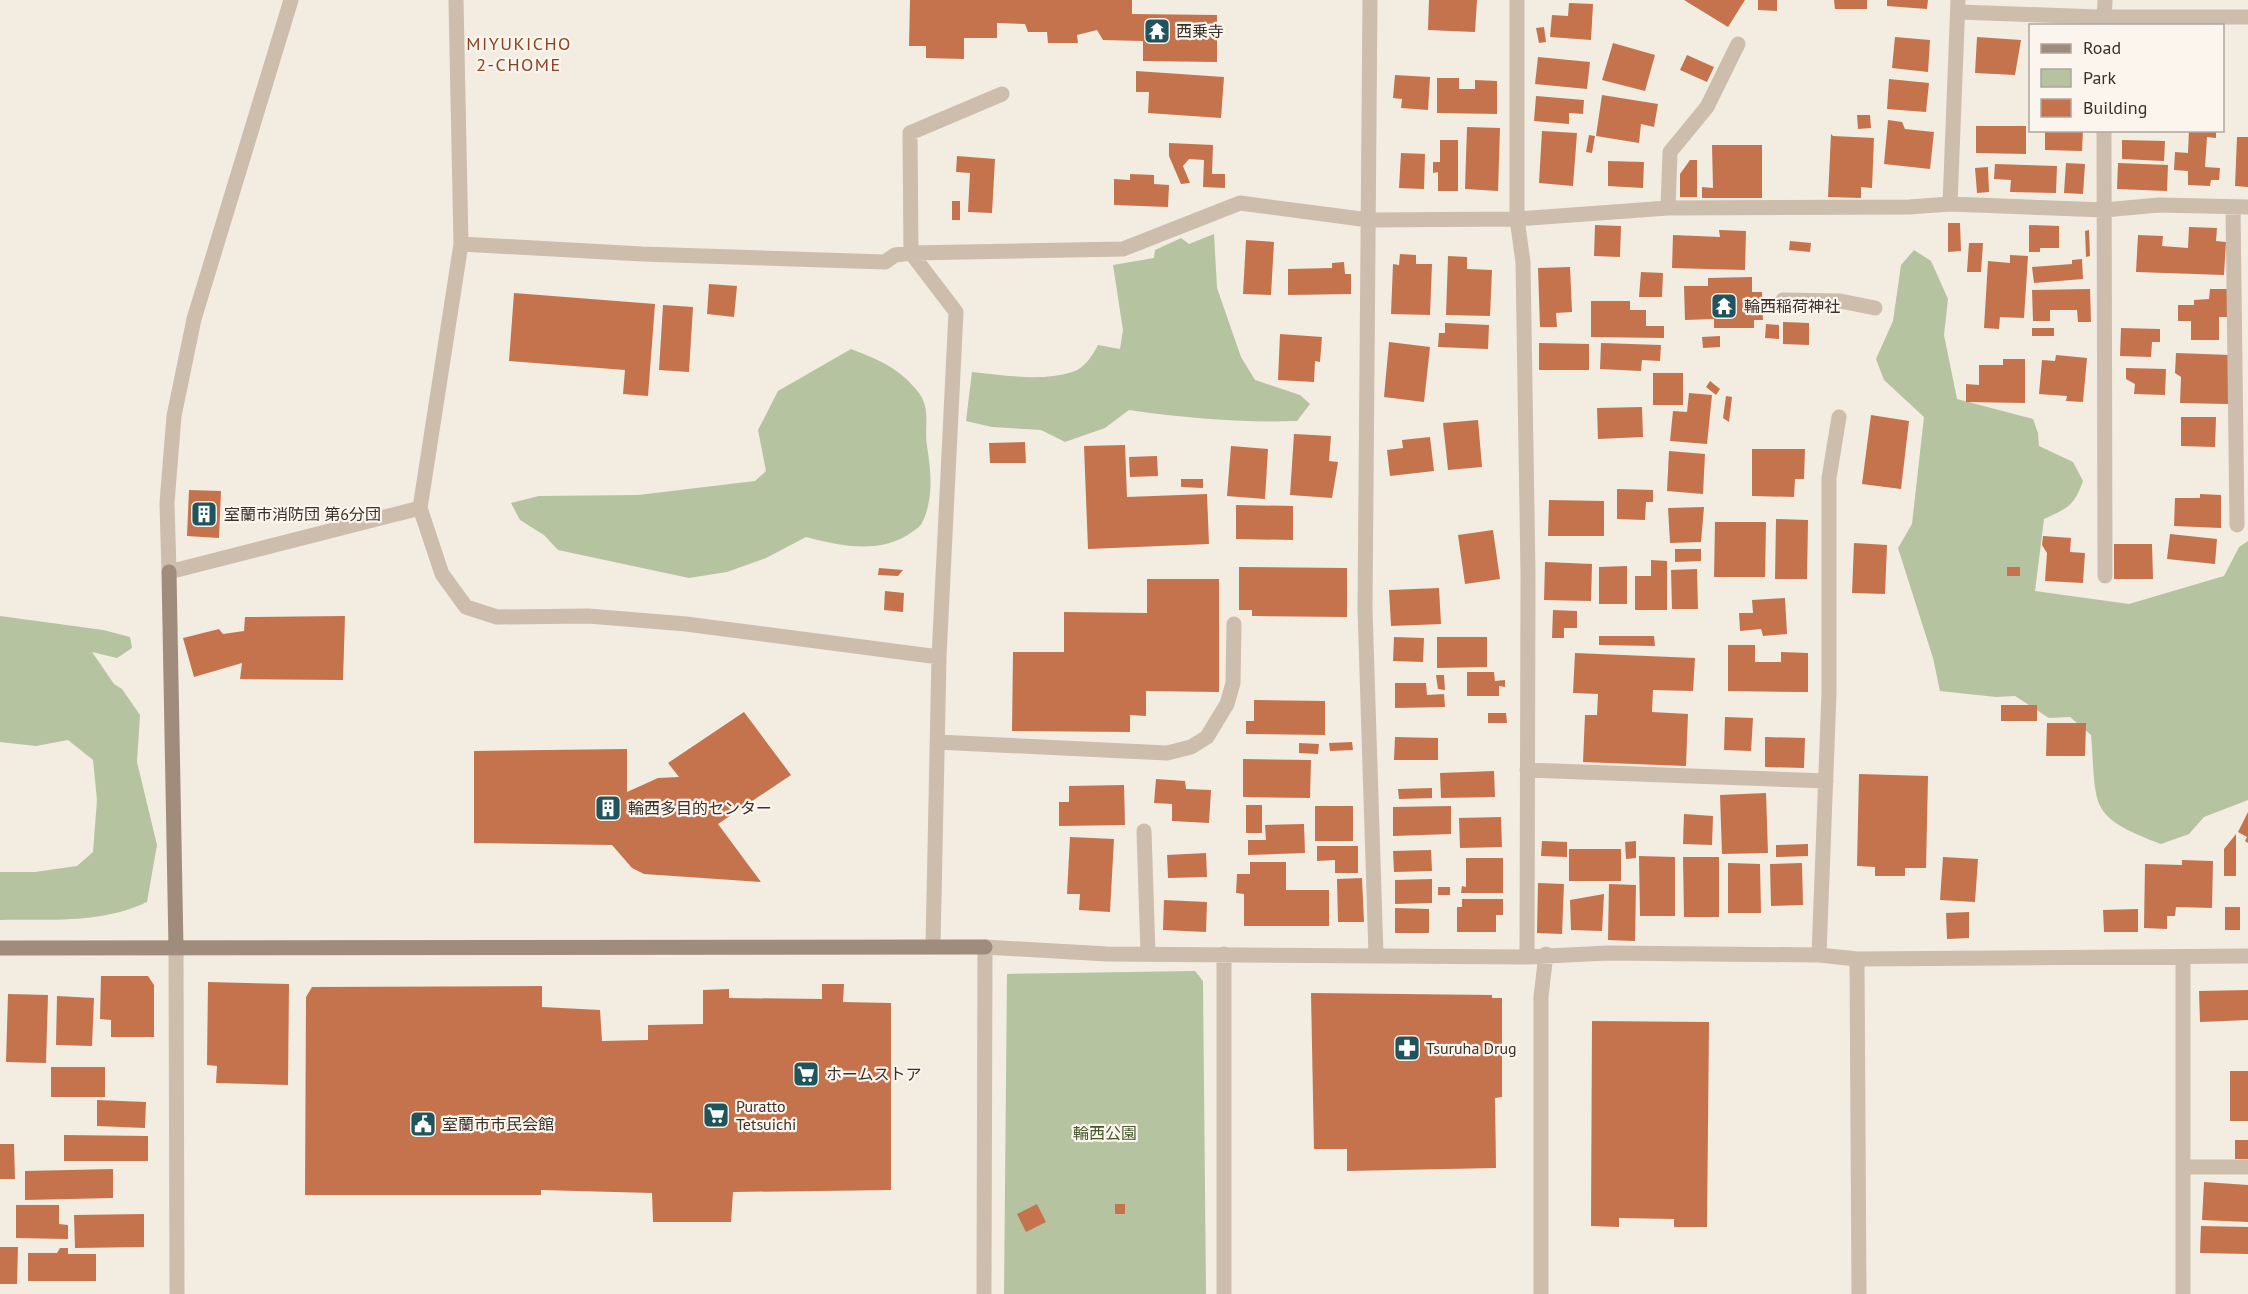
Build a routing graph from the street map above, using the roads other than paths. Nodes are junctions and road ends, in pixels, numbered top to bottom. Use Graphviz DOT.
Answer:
graph roads {
  1 [pos="291,0"];
  2 [pos="456,0"];
  3 [pos="1370,0"];
  4 [pos="1517,0"];
  5 [pos="2105,0"];
  6 [pos="1959,6"];
  7 [pos="2248,17"];
  8 [pos="2104,21"];
  9 [pos="1738,44"];
  10 [pos="1002,94"];
  11 [pos="2104,132"];
  12 [pos="1950,204"];
  13 [pos="2241,207"];
  14 [pos="1668,208"];
  15 [pos="2104,210"];
  16 [pos="1517,219"];
  17 [pos="1369,220"];
  18 [pos="461,244"];
  19 [pos="911,253"];
  20 [pos="1783,300"];
  21 [pos="1875,308"];
  22 [pos="1839,417"];
  23 [pos="420,508"];
  24 [pos="2237,525"];
  25 [pos="169,572"];
  26 [pos="2105,576"];
  27 [pos="1234,624"];
  28 [pos="939,657"];
  29 [pos="937,742"];
  30 [pos="1527,770"];
  31 [pos="1826,781"];
  32 [pos="1144,831"];
  33 [pos="933,946"];
  34 [pos="985,947"];
  35 [pos="0,948"];
  36 [pos="176,948"];
  37 [pos="1148,954"];
  38 [pos="1224,954"];
  39 [pos="1546,954"];
  40 [pos="1376,955"];
  41 [pos="1819,955"];
  42 [pos="2248,956"];
  43 [pos="1527,957"];
  44 [pos="2183,957"];
  45 [pos="1857,959"];
  46 [pos="2185,1167"];
  47 [pos="2248,1167"];
  48 [pos="177,1294"];
  49 [pos="984,1294"];
  50 [pos="1224,1294"];
  51 [pos="1540,1294"];
  52 [pos="1858,1294"];
  53 [pos="2183,1294"];
  1 -- 25 [label="street"];
  2 -- 18 [label="street"];
  3 -- 17 [label="street"];
  4 -- 16 [label="street"];
  5 -- 8 [label="street"];
  6 -- 8 [label="street"];
  6 -- 12 [label="street"];
  7 -- 8 [label="street"];
  9 -- 14 [label="street"];
  10 -- 19 [label="street"];
  11 -- 15 [label="street"];
  12 -- 14 [label="street"];
  12 -- 15 [label="street"];
  13 -- 15 [label="street"];
  13 -- 24 [label="street"];
  14 -- 16 [label="street"];
  15 -- 26 [label="street"];
  16 -- 17 [label="street"];
  16 -- 30 [label="street"];
  17 -- 19 [label="street"];
  17 -- 40 [label="street"];
  18 -- 19 [label="street"];
  18 -- 23 [label="street"];
  19 -- 28 [label="street"];
  20 -- 21 [label="street"];
  22 -- 31 [label="street"];
  23 -- 25 [label="street"];
  23 -- 28 [label="street"];
  25 -- 36 [label="street"];
  27 -- 29 [label="street"];
  28 -- 29 [label="street"];
  29 -- 33 [label="street"];
  30 -- 31 [label="street"];
  30 -- 43 [label="street"];
  31 -- 41 [label="street"];
  32 -- 37 [label="street"];
  33 -- 34 [label="street"];
  33 -- 36 [label="street"];
  34 -- 37 [label="street"];
  34 -- 49 [label="street"];
  35 -- 36 [label="street"];
  36 -- 48 [label="street"];
  37 -- 38 [label="street"];
  38 -- 40 [label="street"];
  38 -- 50 [label="street"];
  39 -- 41 [label="street"];
  39 -- 43 [label="street"];
  39 -- 51 [label="street"];
  40 -- 43 [label="street"];
  41 -- 45 [label="street"];
  42 -- 44 [label="street"];
  44 -- 45 [label="street"];
  44 -- 46 [label="street"];
  45 -- 52 [label="street"];
  46 -- 47 [label="street"];
  46 -- 53 [label="street"];
}
